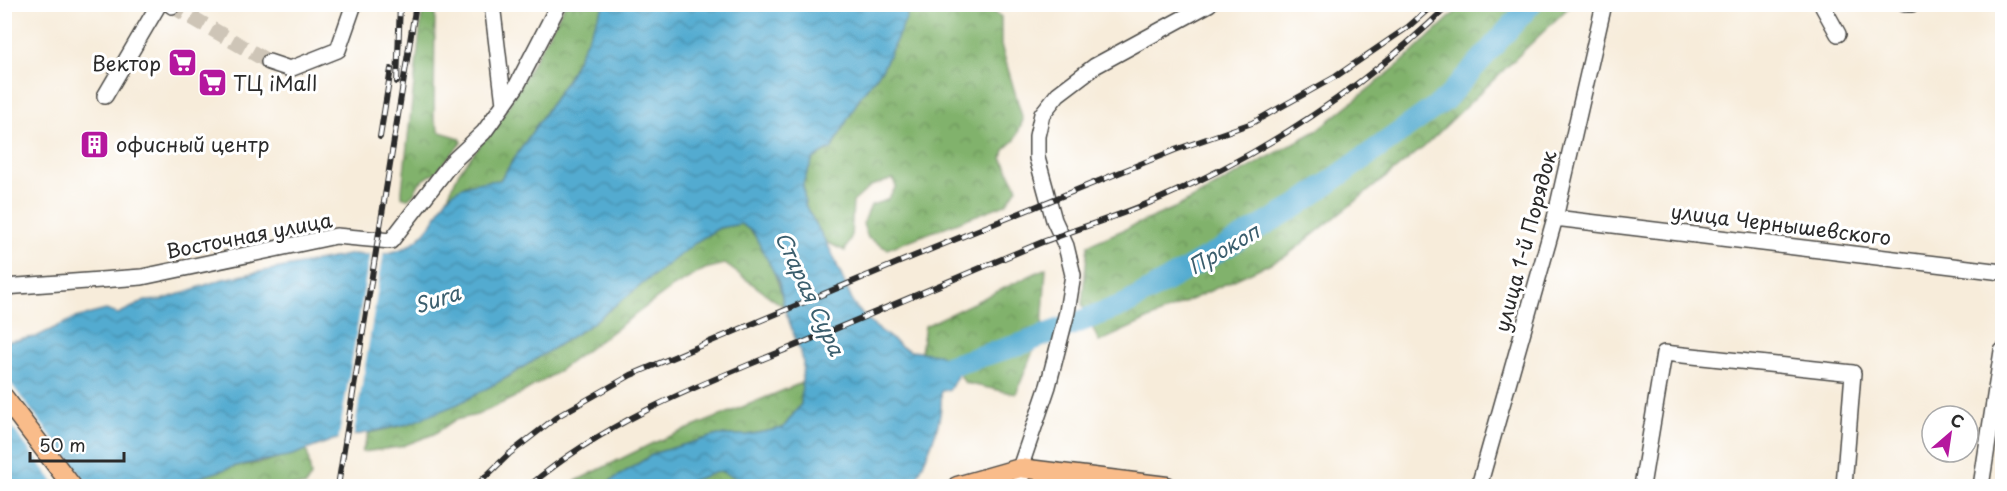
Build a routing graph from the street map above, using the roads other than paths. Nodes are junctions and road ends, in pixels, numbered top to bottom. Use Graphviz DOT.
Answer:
graph roads {
  1 [pos="354,4"];
  2 [pos="492,4"];
  3 [pos="559,4"];
  4 [pos="1209,4"];
  5 [pos="1604,4"];
  6 [pos="1828,4"];
  7 [pos="1904,4"];
  8 [pos="1912,4"];
  9 [pos="167,5"];
  10 [pos="1838,34"];
  11 [pos="269,62"];
  12 [pos="105,96"];
  13 [pos="504,104"];
  14 [pos="1555,218"];
  15 [pos="2002,272"];
  16 [pos="4,287"];
  17 [pos="2002,351"];
  18 [pos="4,397"];
  19 [pos="1020,468"];
  20 [pos="72,486"];
  21 [pos="957,486"];
  22 [pos="1022,486"];
  23 [pos="1167,486"];
  24 [pos="1479,486"];
  25 [pos="1642,486"];
  26 [pos="1844,486"];
  27 [pos="1981,486"];
  1 -- 11 [label="street"];
  2 -- 13 [label="street"];
  3 -- 13 [label="street, Восточная улица"];
  4 -- 19 [label="street"];
  5 -- 14 [label="street, улица 1-й Порядок"];
  6 -- 10 [label="street"];
  7 -- 8 [label="street"];
  9 -- 12 [label="street"];
  13 -- 16 [label="street, Восточная улица"];
  14 -- 15 [label="street, улица Чернышевского"];
  14 -- 24 [label="street, улица 1-й Порядок"];
  17 -- 27 [label="street"];
  18 -- 20 [label="main road"];
  19 -- 21 [label="main road"];
  19 -- 22 [label="street"];
  19 -- 23 [label="main road"];
  25 -- 26 [label="street"];
}
